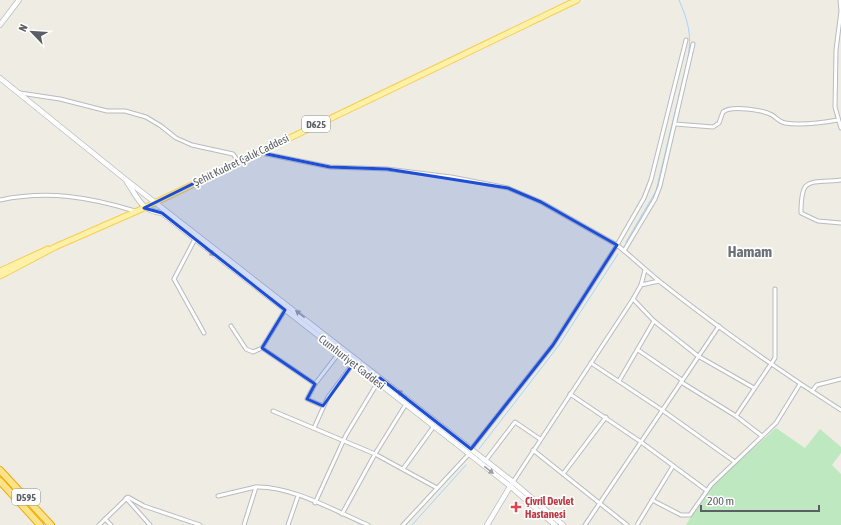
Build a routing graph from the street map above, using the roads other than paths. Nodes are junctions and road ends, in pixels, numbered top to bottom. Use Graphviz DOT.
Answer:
graph roads {
  1 [pos="19,0"];
  2 [pos="577,0"];
  3 [pos="840,0"];
  4 [pos="0,25"];
  5 [pos="686,40"];
  6 [pos="693,44"];
  7 [pos="0,78"];
  8 [pos="17,92"];
  9 [pos="838,120"];
  10 [pos="675,124"];
  11 [pos="841,128"];
  12 [pos="257,152"];
  13 [pos="238,161"];
  14 [pos="125,178"];
  15 [pos="841,180"];
  16 [pos="0,200"];
  17 [pos="155,202"];
  18 [pos="144,208"];
  19 [pos="134,212"];
  20 [pos="841,222"];
  21 [pos="195,239"];
  22 [pos="616,245"];
  23 [pos="55,247"];
  24 [pos="624,251"];
  25 [pos="645,270"];
  26 [pos="0,271"];
  27 [pos="0,276"];
  28 [pos="659,281"];
  29 [pos="641,285"];
  30 [pos="775,289"];
  31 [pos="633,299"];
  32 [pos="285,310"];
  33 [pos="654,322"];
  34 [pos="231,326"];
  35 [pos="719,326"];
  36 [pos="204,333"];
  37 [pos="262,348"];
  38 [pos="638,350"];
  39 [pos="339,353"];
  40 [pos="698,356"];
  41 [pos="591,363"];
  42 [pos="353,364"];
  43 [pos="772,364"];
  44 [pos="380,378"];
  45 [pos="841,379"];
  46 [pos="619,381"];
  47 [pos="682,381"];
  48 [pos="377,383"];
  49 [pos="315,384"];
  50 [pos="800,384"];
  51 [pos="754,388"];
  52 [pos="812,391"];
  53 [pos="570,394"];
  54 [pos="406,404"];
  55 [pos="323,406"];
  56 [pos="662,410"];
  57 [pos="841,410"];
  58 [pos="273,411"];
  59 [pos="736,416"];
  60 [pos="606,418"];
  61 [pos="434,426"];
  62 [pos="314,428"];
  63 [pos="762,436"];
  64 [pos="540,439"];
  65 [pos="343,441"];
  66 [pos="641,442"];
  67 [pos="533,450"];
  68 [pos="470,452"];
  69 [pos="375,454"];
  70 [pos="486,460"];
  71 [pos="735,462"];
  72 [pos="673,466"];
  73 [pos="403,469"];
  74 [pos="0,470"];
  75 [pos="563,474"];
  76 [pos="0,481"];
  77 [pos="512,484"];
  78 [pos="256,487"];
  79 [pos="437,488"];
  80 [pos="706,490"];
  81 [pos="218,496"];
  82 [pos="298,496"];
  83 [pos="126,498"];
  84 [pos="652,500"];
  85 [pos="315,503"];
  86 [pos="600,504"];
  87 [pos="342,514"];
  88 [pos="105,519"];
  89 [pos="40,525"];
  90 [pos="51,525"];
  91 [pos="99,525"];
  92 [pos="111,525"];
  93 [pos="150,525"];
  94 [pos="200,525"];
  95 [pos="244,525"];
  96 [pos="288,525"];
  97 [pos="368,525"];
  98 [pos="403,525"];
  99 [pos="487,525"];
  100 [pos="555,525"];
  101 [pos="563,525"];
  102 [pos="585,525"];
  103 [pos="627,525"];
  104 [pos="637,525"];
  1 -- 4 [label="main road"];
  2 -- 12 [label="main road, Şehit Kudret Çalık Caddesi / D625"];
  3 -- 9 [label="street"];
  5 -- 22 [label="street"];
  6 -- 10 [label="street"];
  7 -- 8 [label="main road, Cumhuriyet Caddesi"];
  8 -- 13 [label="street"];
  8 -- 14 [label="main road, Cumhuriyet Caddesi"];
  9 -- 10 [label="street"];
  9 -- 11 [label="street"];
  10 -- 24 [label="street"];
  12 -- 13 [label="main road, Şehit Kudret Çalık Caddesi / D625"];
  12 -- 22 [label="street"];
  13 -- 17 [label="main road, Şehit Kudret Çalık Caddesi / D625"];
  14 -- 17 [label="main road, Cumhuriyet Caddesi"];
  14 -- 18 [label="main road"];
  15 -- 20 [label="street"];
  16 -- 19 [label="street"];
  17 -- 18 [label="main road, Şehit Kudret Çalık Caddesi / D625"];
  44 -- 17 [label="main road, Cumhuriyet Caddesi, one-way"];
  18 -- 19 [label="main road, Şehit Kudret Çalık Caddesi / D625"];
  18 -- 21 [label="main road, Cumhuriyet Caddesi"];
  19 -- 23 [label="main road, Şehit Kudret Çalık Caddesi / D625"];
  21 -- 32 [label="main road, Cumhuriyet Caddesi, one-way"];
  21 -- 36 [label="street"];
  22 -- 24 [label="street"];
  22 -- 68 [label="street"];
  23 -- 26 [label="main road, Şehit Kudret Çalık Caddesi / D625"];
  23 -- 27 [label="main road, Şehit Kudret Çalık Caddesi / D625"];
  24 -- 25 [label="street"];
  25 -- 28 [label="street"];
  25 -- 29 [label="street"];
  28 -- 29 [label="street"];
  28 -- 35 [label="street"];
  29 -- 31 [label="street"];
  30 -- 43 [label="street"];
  31 -- 33 [label="street"];
  31 -- 41 [label="street"];
  32 -- 37 [label="street"];
  32 -- 39 [label="main road, Cumhuriyet Caddesi"];
  33 -- 38 [label="street"];
  33 -- 40 [label="street"];
  34 -- 37 [label="street"];
  35 -- 40 [label="street"];
  35 -- 43 [label="street"];
  37 -- 49 [label="street"];
  38 -- 46 [label="street"];
  38 -- 47 [label="street"];
  39 -- 42 [label="main road, Cumhuriyet Caddesi"];
  39 -- 49 [label="street"];
  40 -- 47 [label="street"];
  40 -- 51 [label="street"];
  41 -- 46 [label="street"];
  41 -- 53 [label="street"];
  42 -- 48 [label="main road, Cumhuriyet Caddesi"];
  42 -- 55 [label="street"];
  43 -- 50 [label="street"];
  43 -- 51 [label="street"];
  44 -- 48 [label="street"];
  68 -- 44 [label="main road, Cumhuriyet Caddesi, one-way"];
  45 -- 52 [label="street"];
  46 -- 56 [label="street"];
  47 -- 56 [label="street"];
  47 -- 59 [label="street"];
  48 -- 54 [label="main road, Cumhuriyet Caddesi"];
  48 -- 65 [label="street"];
  49 -- 55 [label="street"];
  50 -- 52 [label="street"];
  50 -- 63 [label="street"];
  51 -- 59 [label="street"];
  52 -- 57 [label="street"];
  53 -- 60 [label="street"];
  53 -- 64 [label="street"];
  54 -- 61 [label="main road, Cumhuriyet Caddesi"];
  54 -- 69 [label="street"];
  55 -- 62 [label="street"];
  56 -- 66 [label="street"];
  56 -- 71 [label="street"];
  58 -- 62 [label="street"];
  59 -- 63 [label="street"];
  60 -- 66 [label="street"];
  60 -- 75 [label="street"];
  61 -- 68 [label="main road, Cumhuriyet Caddesi"];
  61 -- 73 [label="street"];
  62 -- 65 [label="street"];
  63 -- 71 [label="street"];
  64 -- 67 [label="street"];
  64 -- 70 [label="street"];
  65 -- 69 [label="street"];
  65 -- 85 [label="street"];
  66 -- 72 [label="street"];
  66 -- 86 [label="street"];
  67 -- 75 [label="street"];
  67 -- 77 [label="street"];
  68 -- 70 [label="main road, Cumhuriyet Caddesi"];
  68 -- 77 [label="main road, Cumhuriyet Caddesi, one-way"];
  68 -- 79 [label="street"];
  69 -- 73 [label="street"];
  69 -- 87 [label="street"];
  70 -- 77 [label="main road, Cumhuriyet Caddesi"];
  71 -- 80 [label="street"];
  72 -- 80 [label="street"];
  72 -- 84 [label="street"];
  73 -- 79 [label="street"];
  74 -- 90 [label="highway, D595"];
  75 -- 86 [label="street"];
  76 -- 89 [label="highway, D595"];
  77 -- 99 [label="main road"];
  77 -- 100 [label="main road, Cumhuriyet Caddesi"];
  77 -- 101 [label="main road, Cumhuriyet Caddesi"];
  78 -- 81 [label="street"];
  78 -- 82 [label="street"];
  78 -- 95 [label="street"];
  79 -- 98 [label="street"];
  80 -- 84 [label="street"];
  82 -- 85 [label="street"];
  82 -- 96 [label="street"];
  83 -- 88 [label="street"];
  83 -- 93 [label="street"];
  83 -- 94 [label="street"];
  84 -- 104 [label="street"];
  85 -- 87 [label="street"];
  86 -- 102 [label="street"];
  86 -- 103 [label="street"];
  87 -- 97 [label="street"];
  88 -- 91 [label="street"];
  88 -- 92 [label="street"];
}
